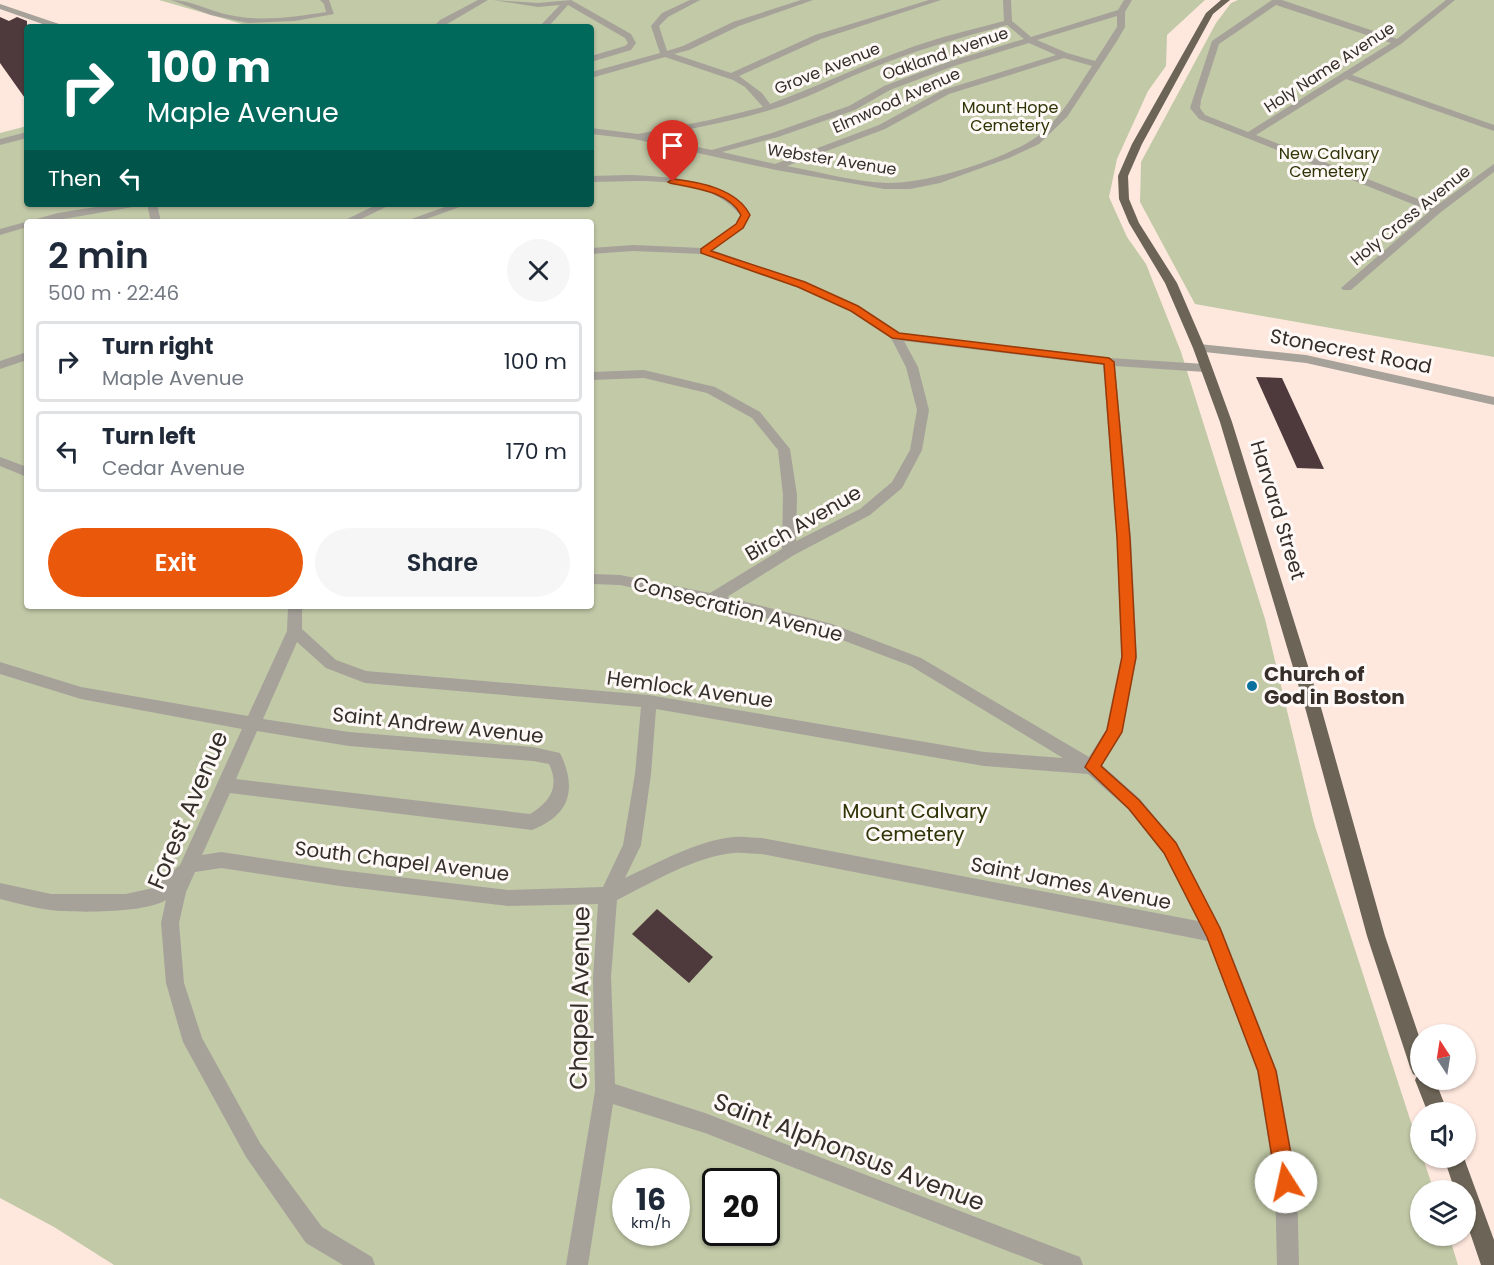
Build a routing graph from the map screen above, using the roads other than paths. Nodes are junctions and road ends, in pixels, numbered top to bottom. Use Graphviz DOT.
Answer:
graph roads {
  1 [pos="175,0"];
  2 [pos="324,0"];
  3 [pos="484,0"];
  4 [pos="497,0"];
  5 [pos="696,0"];
  6 [pos="809,0"];
  7 [pos="937,0"];
  8 [pos="1007,0"];
  9 [pos="1128,0"];
  10 [pos="1226,0"];
  11 [pos="1451,0"];
  12 [pos="568,1"];
  13 [pos="1276,1"];
  14 [pos="0,6"];
  15 [pos="1121,12"];
  16 [pos="1008,22"];
  17 [pos="51,24"];
  18 [pos="441,24"];
  19 [pos="546,24"];
  20 [pos="1030,40"];
  21 [pos="1398,42"];
  22 [pos="664,53"];
  23 [pos="1064,55"];
  24 [pos="594,58"];
  25 [pos="1096,64"];
  26 [pos="594,74"];
  27 [pos="734,75"];
  28 [pos="1346,76"];
  29 [pos="768,108"];
  30 [pos="1494,128"];
  31 [pos="594,131"];
  32 [pos="1250,135"];
  33 [pos="24,136"];
  34 [pos="634,136"];
  35 [pos="0,142"];
  36 [pos="713,152"];
  37 [pos="776,167"];
  38 [pos="1494,168"];
  39 [pos="594,179"];
  40 [pos="114,207"];
  41 [pos="380,207"];
  42 [pos="455,207"];
  43 [pos="1437,210"];
  44 [pos="46,219"];
  45 [pos="353,219"];
  46 [pos="417,219"];
  47 [pos="24,225"];
  48 [pos="0,232"];
  49 [pos="594,251"];
  50 [pos="704,251"];
  51 [pos="1347,288"];
  52 [pos="896,336"];
  53 [pos="1199,348"];
  54 [pos="24,357"];
  55 [pos="1109,362"];
  56 [pos="0,365"];
  57 [pos="1205,368"];
  58 [pos="594,376"];
  59 [pos="1494,401"];
  60 [pos="0,461"];
  61 [pos="24,471"];
  62 [pos="789,551"];
  63 [pos="594,579"];
  64 [pos="713,599"];
  65 [pos="295,609"];
  66 [pos="294,631"];
  67 [pos="0,668"];
  68 [pos="649,701"];
  69 [pos="254,724"];
  70 [pos="1092,767"];
  71 [pos="225,785"];
  72 [pos="190,865"];
  73 [pos="0,891"];
  74 [pos="608,895"];
  75 [pos="1214,933"];
  76 [pos="1410,1037"];
  77 [pos="605,1091"];
  78 [pos="1458,1168"];
  79 [pos="364,1265"];
  80 [pos="577,1265"];
  81 [pos="1072,1265"];
  82 [pos="1288,1265"];
  83 [pos="1492,1265"];
  1 -- 2 [label="street"];
  3 -- 18 [label="street"];
  4 -- 12 [label="street"];
  5 -- 22 [label="street"];
  6 -- 22 [label="street"];
  7 -- 27 [label="street"];
  8 -- 16 [label="street"];
  9 -- 15 [label="street, Webster Avenue"];
  10 -- 53 [label="main road, Harvard Street"];
  11 -- 21 [label="street, Holy Name Avenue"];
  12 -- 19 [label="street"];
  12 -- 24 [label="street"];
  13 -- 21 [label="street"];
  13 -- 32 [label="street"];
  14 -- 17 [label="street"];
  15 -- 20 [label="street, Oakland Avenue"];
  15 -- 25 [label="street, Webster Avenue"];
  16 -- 20 [label="street"];
  16 -- 29 [label="street, Grove Avenue"];
  20 -- 23 [label="street"];
  20 -- 36 [label="street, Oakland Avenue"];
  21 -- 28 [label="street, Holy Name Avenue"];
  22 -- 26 [label="street"];
  22 -- 27 [label="street"];
  23 -- 25 [label="street"];
  23 -- 37 [label="street, Elmwood Avenue"];
  25 -- 37 [label="street, Webster Avenue"];
  27 -- 29 [label="street"];
  28 -- 30 [label="street"];
  28 -- 32 [label="street, Holy Name Avenue"];
  29 -- 34 [label="street, Grove Avenue"];
  31 -- 34 [label="street, Webster Avenue"];
  32 -- 43 [label="street"];
  33 -- 35 [label="street"];
  34 -- 36 [label="street, Webster Avenue"];
  36 -- 37 [label="street, Webster Avenue"];
  38 -- 43 [label="street, Holy Cross Avenue"];
  39 -- 50 [label="street"];
  40 -- 44 [label="street"];
  41 -- 45 [label="street"];
  42 -- 46 [label="street"];
  43 -- 51 [label="street, Holy Cross Avenue"];
  47 -- 48 [label="street"];
  49 -- 50 [label="street, Birch Avenue"];
  50 -- 52 [label="street, Birch Avenue"];
  52 -- 55 [label="street"];
  52 -- 62 [label="street, Birch Avenue"];
  53 -- 57 [label="main road, Harvard Street"];
  53 -- 59 [label="street, Stonecrest Road"];
  54 -- 56 [label="street"];
  55 -- 57 [label="street"];
  55 -- 70 [label="street"];
  57 -- 76 [label="main road, Harvard Street"];
  58 -- 62 [label="street"];
  60 -- 61 [label="street"];
  62 -- 64 [label="street, Birch Avenue"];
  63 -- 64 [label="street, Consecration Avenue"];
  64 -- 70 [label="street, Consecration Avenue"];
  65 -- 66 [label="street, Forest Avenue"];
  66 -- 68 [label="street, Hemlock Avenue"];
  66 -- 69 [label="street, Forest Avenue"];
  67 -- 69 [label="street"];
  68 -- 70 [label="street, Hemlock Avenue"];
  68 -- 74 [label="street, Chapel Avenue"];
  69 -- 71 [label="street, Forest Avenue"];
  69 -- 71 [label="street, Saint Andrew Avenue"];
  70 -- 75 [label="street, Consecration Avenue"];
  71 -- 72 [label="street, Forest Avenue"];
  72 -- 73 [label="street"];
  72 -- 74 [label="street, South Chapel Avenue"];
  72 -- 79 [label="street, Forest Avenue"];
  74 -- 75 [label="street, Saint James Avenue"];
  74 -- 77 [label="street, Chapel Avenue"];
  75 -- 82 [label="street, Consecration Avenue"];
  77 -- 80 [label="street, Chapel Avenue"];
  77 -- 81 [label="street, Saint Alphonsus Avenue"];
  78 -- 83 [label="main road"];
}
